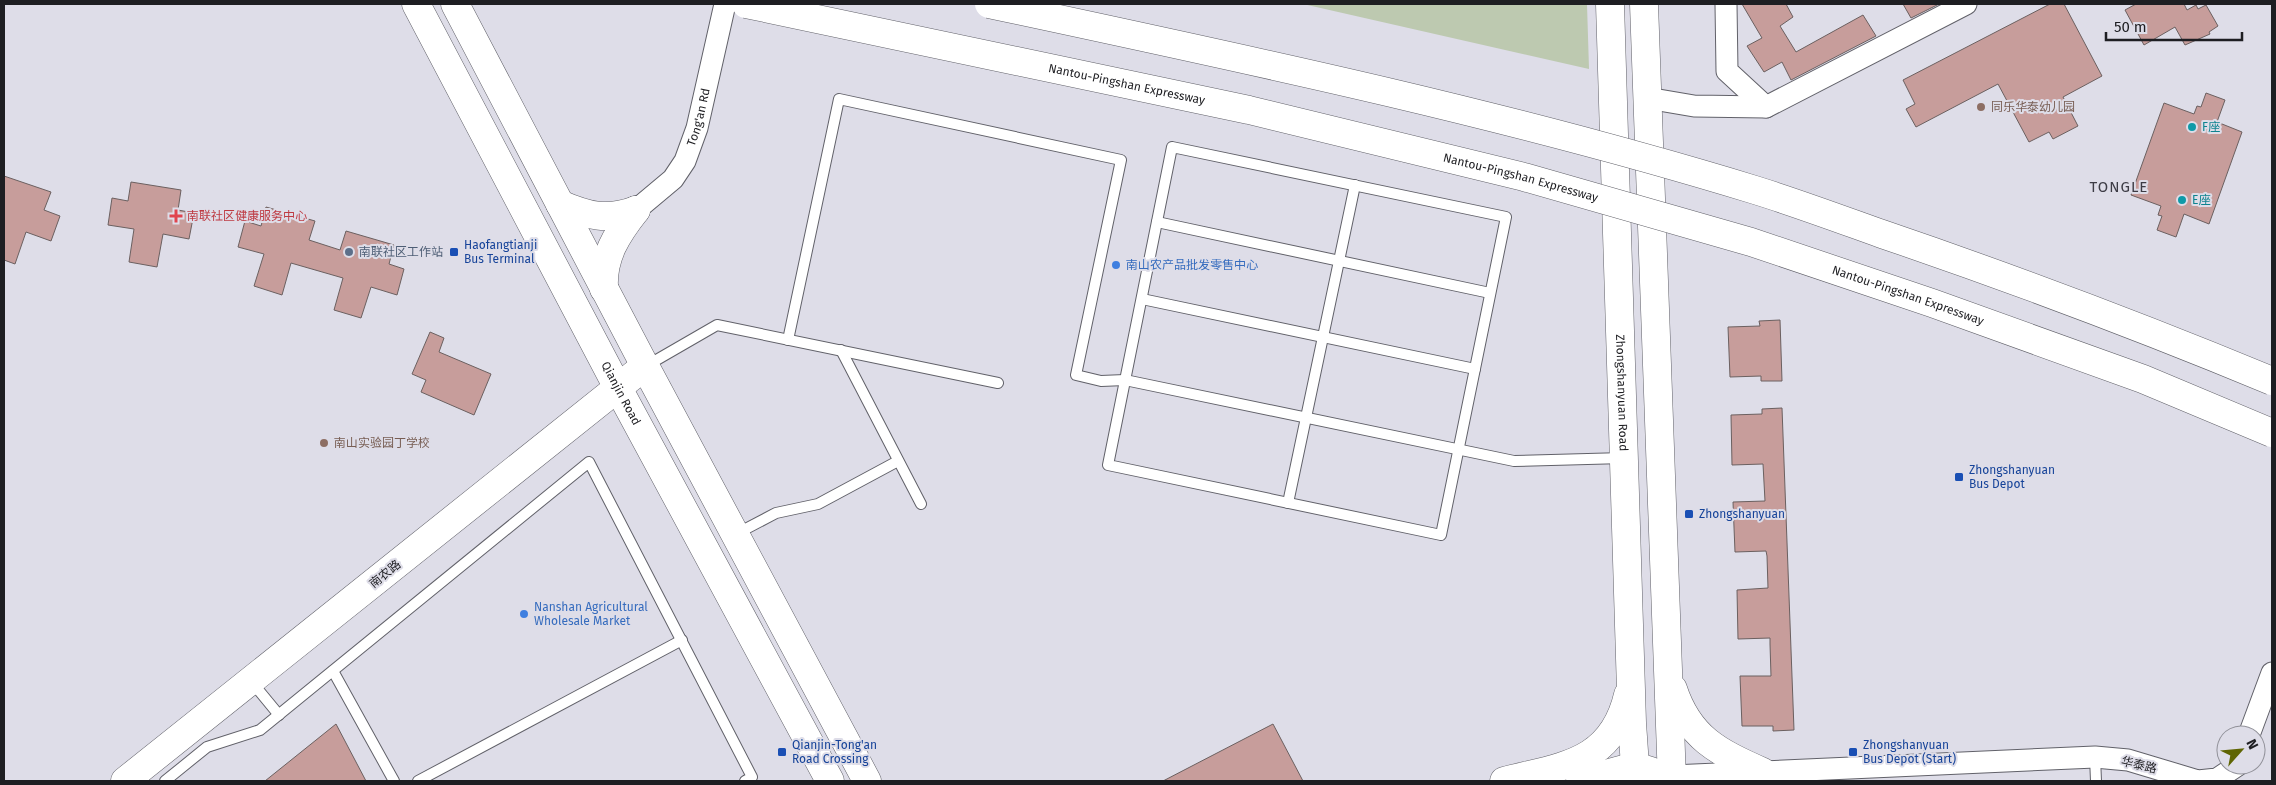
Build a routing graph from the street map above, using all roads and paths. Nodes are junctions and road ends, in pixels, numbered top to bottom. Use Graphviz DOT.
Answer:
graph roads {
  1 [pos="416,4"];
  2 [pos="456,4"];
  3 [pos="725,4"];
  4 [pos="746,4"];
  5 [pos="990,4"];
  6 [pos="1610,4"];
  7 [pos="1644,4"];
  8 [pos="1648,4"];
  9 [pos="1726,4"];
  10 [pos="1966,4"];
  11 [pos="1645,38"];
  12 [pos="1647,98"];
  13 [pos="1766,107"];
  14 [pos="1355,186"];
  15 [pos="560,204"];
  16 [pos="636,210"];
  17 [pos="1157,222"];
  18 [pos="1339,261"];
  19 [pos="604,289"];
  20 [pos="1490,293"];
  21 [pos="1142,299"];
  22 [pos="1323,338"];
  23 [pos="788,340"];
  24 [pos="841,350"];
  25 [pos="645,366"];
  26 [pos="1475,369"];
  27 [pos="1125,380"];
  28 [pos="2272,381"];
  29 [pos="998,383"];
  30 [pos="618,388"];
  31 [pos="1306,418"];
  32 [pos="2272,433"];
  33 [pos="1458,450"];
  34 [pos="1624,458"];
  35 [pos="898,461"];
  36 [pos="1288,503"];
  37 [pos="921,504"];
  38 [pos="735,534"];
  39 [pos="682,640"];
  40 [pos="333,671"];
  41 [pos="2272,673"];
  42 [pos="1668,674"];
  43 [pos="1632,676"];
  44 [pos="251,680"];
  45 [pos="279,715"];
  46 [pos="2253,725"];
  47 [pos="2095,757"];
  48 [pos="1577,772"];
  49 [pos="1636,774"];
  50 [pos="2223,775"];
  51 [pos="1753,777"];
  52 [pos="1669,780"];
  53 [pos="125,781"];
  54 [pos="164,781"];
  55 [pos="394,781"];
  56 [pos="418,781"];
  57 [pos="745,781"];
  58 [pos="830,781"];
  59 [pos="867,781"];
  60 [pos="1504,781"];
  61 [pos="2096,781"];
  1 -- 30 [label="main road, Qianjin Road"];
  2 -- 15 [label="main road"];
  3 -- 16 [label="street, Tong'an Rd"];
  4 -- 32 [label="main road, Nantou-Pingshan Expressway, bridge"];
  5 -- 28 [label="main road, bridge"];
  6 -- 34 [label="main road, Zhongshanyuan Road"];
  7 -- 11 [label="main road"];
  8 -- 11 [label="main road"];
  9 -- 13 [label="street"];
  10 -- 13 [label="street"];
  11 -- 12 [label="main road"];
  12 -- 13 [label="street"];
  12 -- 42 [label="main road"];
  14 -- 17 [label="lane"];
  14 -- 18 [label="lane"];
  14 -- 20 [label="lane"];
  15 -- 16 [label="main road"];
  15 -- 19 [label="main road"];
  16 -- 19 [label="main road"];
  17 -- 18 [label="lane"];
  17 -- 21 [label="lane"];
  18 -- 20 [label="lane"];
  18 -- 22 [label="lane"];
  19 -- 25 [label="main road"];
  20 -- 26 [label="lane"];
  21 -- 22 [label="lane"];
  21 -- 27 [label="lane"];
  22 -- 26 [label="lane"];
  22 -- 31 [label="lane"];
  23 -- 24 [label="lane"];
  23 -- 25 [label="lane"];
  23 -- 27 [label="lane"];
  24 -- 29 [label="lane"];
  24 -- 35 [label="lane"];
  25 -- 30 [label="main road, 南农路"];
  25 -- 38 [label="main road"];
  26 -- 33 [label="lane"];
  27 -- 31 [label="lane"];
  27 -- 36 [label="lane"];
  30 -- 44 [label="main road, 南农路"];
  30 -- 58 [label="main road, Qianjin Road"];
  31 -- 33 [label="lane"];
  31 -- 36 [label="lane"];
  33 -- 34 [label="lane"];
  33 -- 36 [label="lane"];
  34 -- 43 [label="main road, Zhongshanyuan Road"];
  35 -- 37 [label="lane"];
  35 -- 38 [label="lane"];
  38 -- 59 [label="main road"];
  39 -- 40 [label="lane"];
  39 -- 56 [label="lane"];
  39 -- 57 [label="lane"];
  40 -- 45 [label="lane"];
  40 -- 55 [label="lane"];
  41 -- 46 [label="street"];
  42 -- 51 [label="main road"];
  42 -- 52 [label="main road"];
  43 -- 48 [label="main road"];
  43 -- 49 [label="main road, Zhongshanyuan Road"];
  44 -- 45 [label="lane"];
  44 -- 53 [label="main road, 南农路"];
  45 -- 54 [label="lane"];
  47 -- 50 [label="street, 华泰路"];
  47 -- 51 [label="street, 华泰路"];
  47 -- 61 [label="lane"];
  48 -- 49 [label="main road"];
  48 -- 60 [label="main road"];
  49 -- 52 [label="main road"];
  51 -- 52 [label="street, 华泰路"];
}
